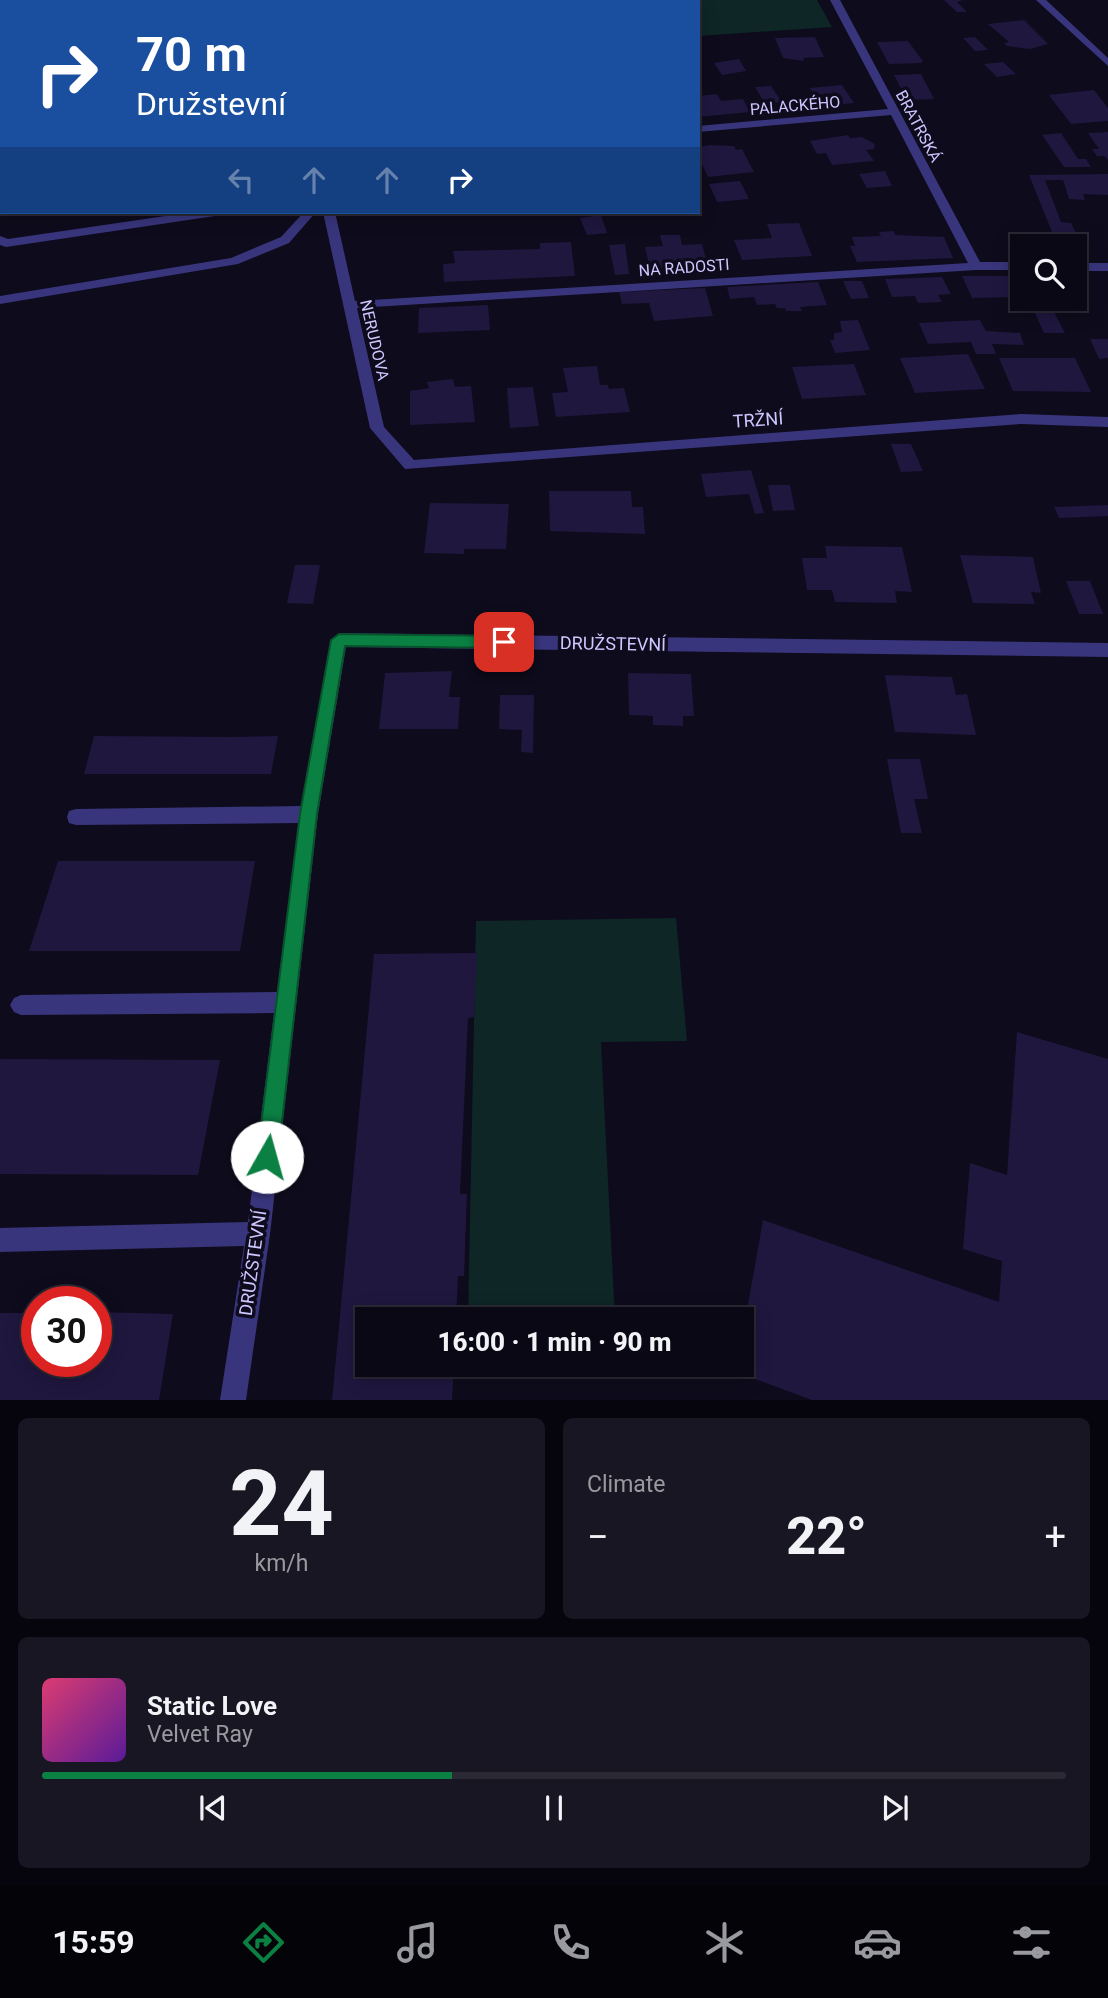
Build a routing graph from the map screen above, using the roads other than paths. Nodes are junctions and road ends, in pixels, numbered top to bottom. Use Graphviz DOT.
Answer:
graph roads {
  1 [pos="835,0"];
  2 [pos="1041,0"];
  3 [pos="1108,63"];
  4 [pos="894,112"];
  5 [pos="700,129"];
  6 [pos="202,214"];
  7 [pos="308,214"];
  8 [pos="329,214"];
  9 [pos="0,240"];
  10 [pos="976,266"];
  11 [pos="1010,266"];
  12 [pos="1087,267"];
  13 [pos="1108,267"];
  14 [pos="0,300"];
  15 [pos="349,305"];
  16 [pos="1108,422"];
  17 [pos="410,465"];
  18 [pos="1108,650"];
  19 [pos="309,814"];
  20 [pos="76,817"];
  21 [pos="286,1002"];
  22 [pos="21,1005"];
  23 [pos="258,1234"];
  24 [pos="0,1240"];
  25 [pos="233,1399"];
  1 -- 4 [label="street, BRATRSKÁ"];
  2 -- 3 [label="street"];
  4 -- 5 [label="street, PALACKÉHO"];
  4 -- 10 [label="street, BRATRSKÁ"];
  6 -- 9 [label="street"];
  7 -- 14 [label="street"];
  8 -- 15 [label="street, NERUDOVA"];
  10 -- 11 [label="street, NA RADOSTI"];
  10 -- 15 [label="street, NA RADOSTI"];
  12 -- 13 [label="street"];
  15 -- 17 [label="street, NERUDOVA"];
  16 -- 17 [label="street, TRŽNÍ"];
  18 -- 19 [label="street, DRUŽSTEVNÍ"];
  19 -- 20 [label="street"];
  19 -- 21 [label="street, DRUŽSTEVNÍ"];
  21 -- 22 [label="street"];
  21 -- 23 [label="street, DRUŽSTEVNÍ"];
  23 -- 24 [label="street"];
  23 -- 25 [label="street, DRUŽSTEVNÍ"];
}
